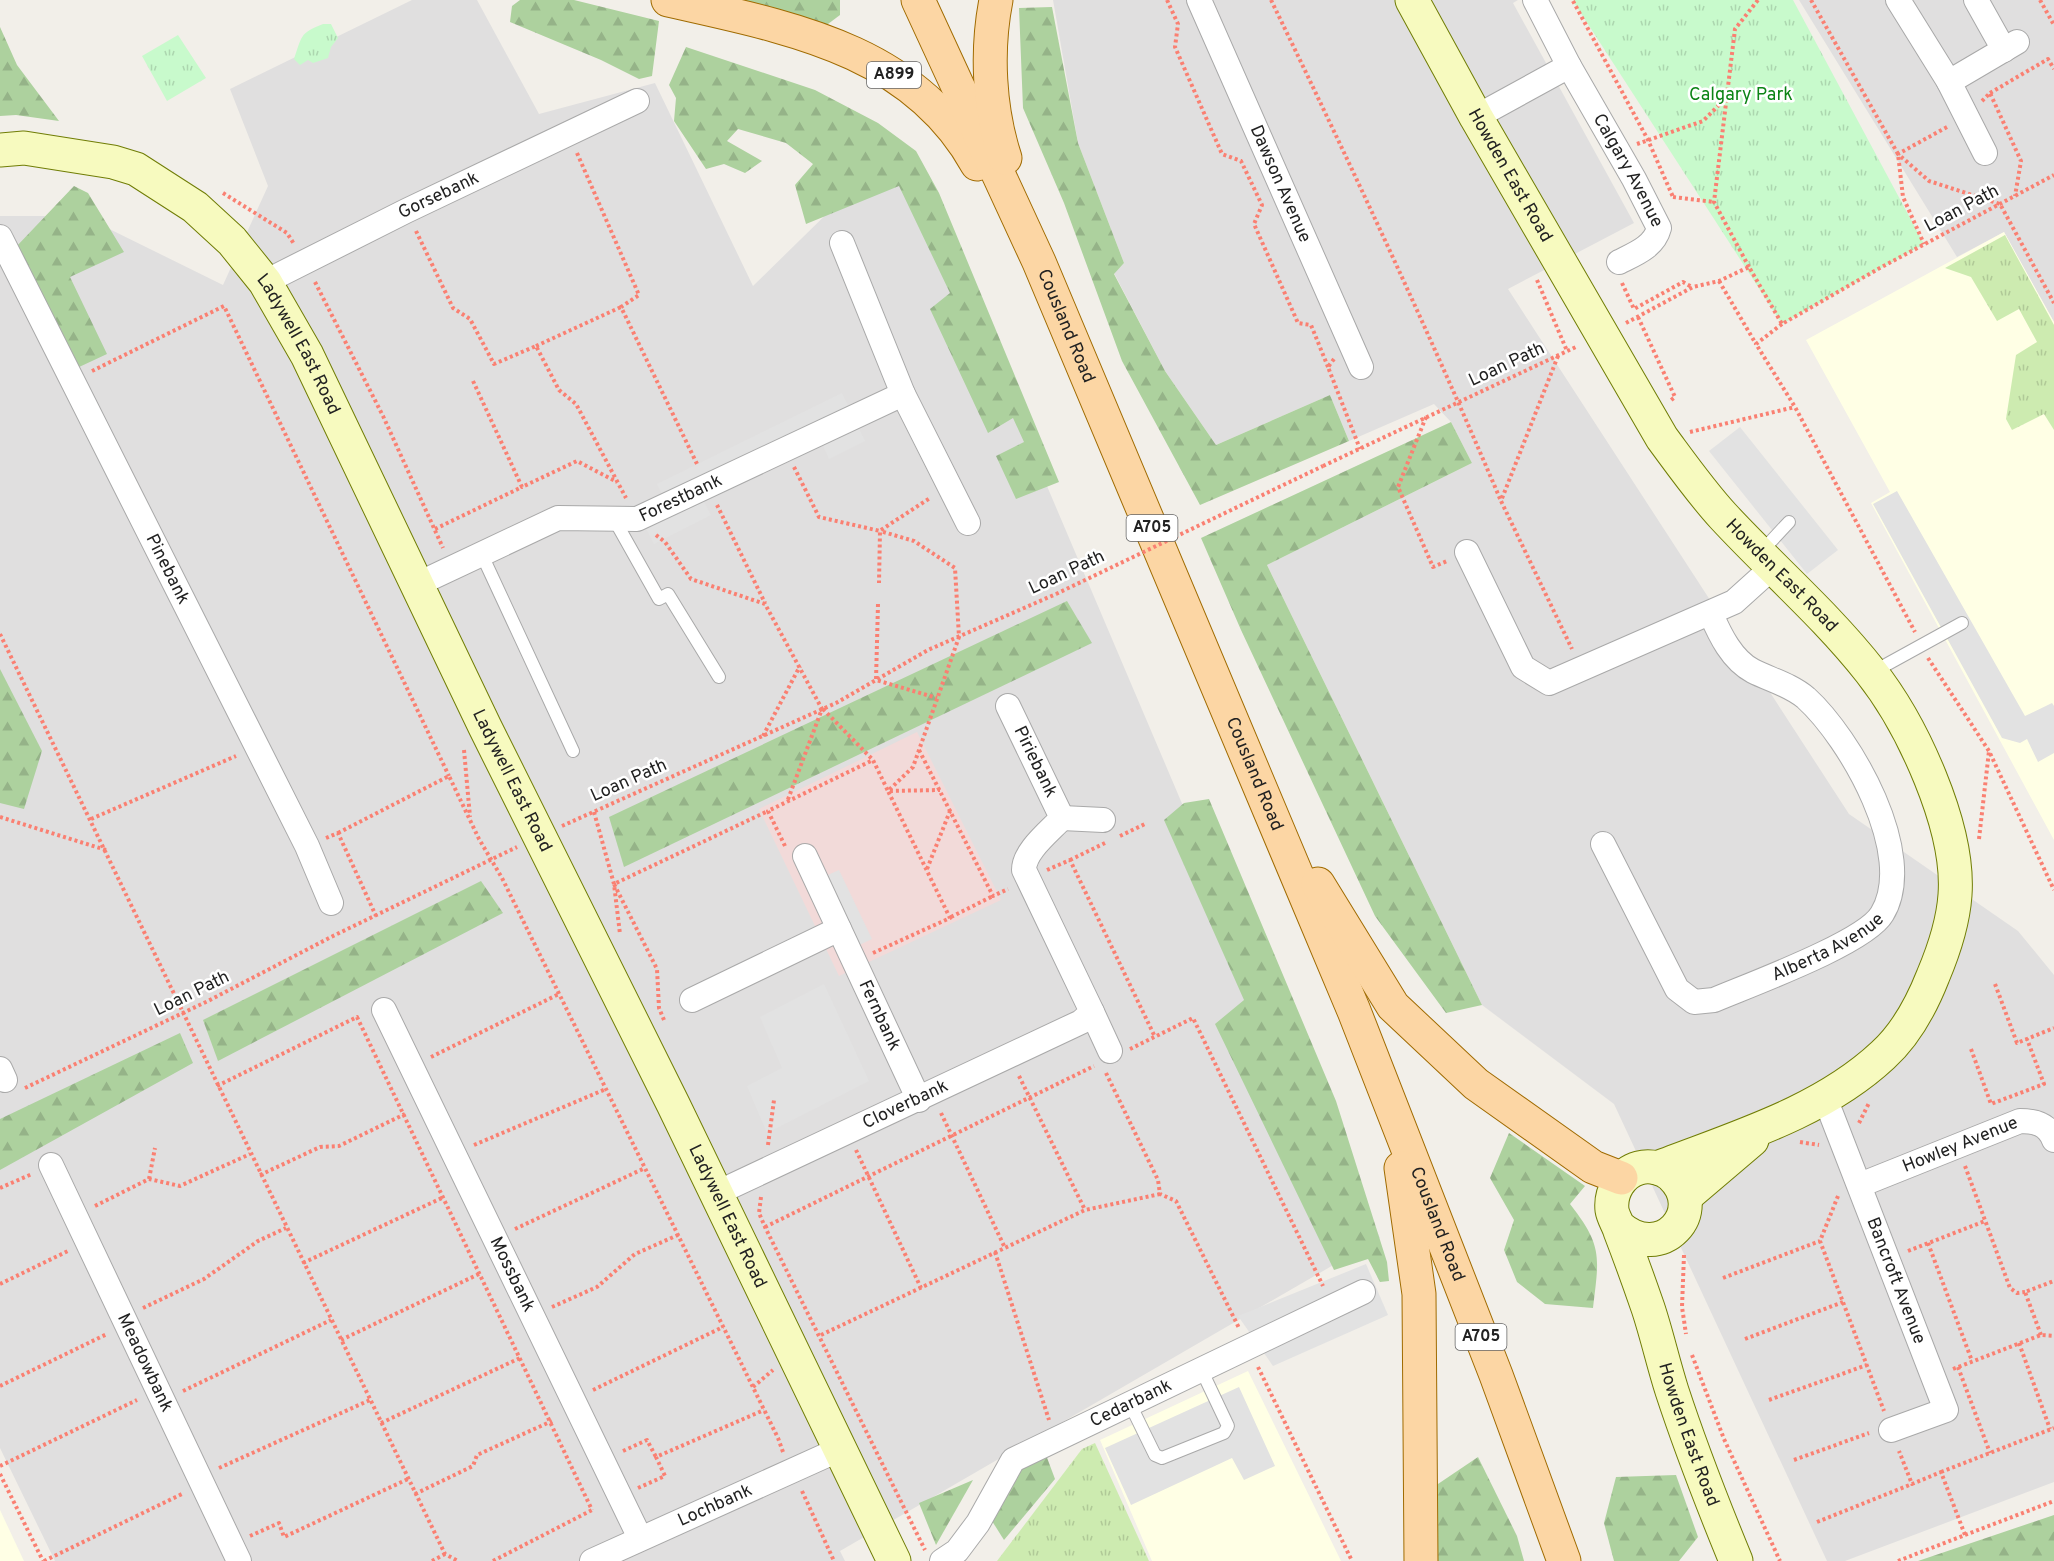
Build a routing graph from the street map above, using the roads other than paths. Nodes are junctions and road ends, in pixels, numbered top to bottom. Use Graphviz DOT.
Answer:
graph roads {
  1 [pos="669,0"];
  2 [pos="918,0"];
  3 [pos="996,0"];
  4 [pos="1199,0"];
  5 [pos="1412,0"];
  6 [pos="1535,0"];
  7 [pos="1898,0"];
  8 [pos="1976,0"];
  9 [pos="1569,66"];
  10 [pos="1949,82"];
  11 [pos="637,101"];
  12 [pos="1476,117"];
  13 [pos="0,150"];
  14 [pos="1985,153"];
  15 [pos="0,237"];
  16 [pos="842,243"];
  17 [pos="1039,262"];
  18 [pos="1619,262"];
  19 [pos="265,282"];
  20 [pos="1361,367"];
  21 [pos="903,394"];
  22 [pos="614,519"];
  23 [pos="1789,522"];
  24 [pos="968,523"];
  25 [pos="1467,552"];
  26 [pos="482,555"];
  27 [pos="1767,560"];
  28 [pos="418,584"];
  29 [pos="1710,614"];
  30 [pos="1962,623"];
  31 [pos="1872,673"];
  32 [pos="720,677"];
  33 [pos="1008,706"];
  34 [pos="573,751"];
  35 [pos="1264,796"];
  36 [pos="1062,818"];
  37 [pos="1103,820"];
  38 [pos="1603,844"];
  39 [pos="805,856"];
  40 [pos="331,903"];
  41 [pos="839,929"];
  42 [pos="692,1000"];
  43 [pos="384,1011"];
  44 [pos="1092,1012"];
  45 [pos="1116,1052"];
  46 [pos="926,1097"];
  47 [pos="1825,1098"];
  48 [pos="1394,1115"];
  49 [pos="1769,1125"];
  50 [pos="2054,1140"];
  51 [pos="51,1165"];
  52 [pos="1657,1168"];
  53 [pos="1621,1179"];
  54 [pos="1849,1189"];
  55 [pos="717,1193"];
  56 [pos="1685,1197"];
  57 [pos="1619,1227"];
  58 [pos="1653,1241"];
  59 [pos="1364,1292"];
  60 [pos="1648,1309"];
  61 [pos="1202,1369"];
  62 [pos="1130,1404"];
  63 [pos="1890,1428"];
  64 [pos="838,1450"];
  65 [pos="640,1538"];
  66 [pos="235,1552"];
  67 [pos="592,1561"];
  68 [pos="894,1561"];
  69 [pos="942,1561"];
  70 [pos="1421,1561"];
  71 [pos="1564,1561"];
  72 [pos="1736,1561"];
  1 -- 17 [label="main road, A899"];
  2 -- 17 [label="main road, Cousland Road / A705"];
  3 -- 17 [label="main road"];
  4 -- 20 [label="street, Dawson Avenue"];
  5 -- 12 [label="street, Howden East Road"];
  6 -- 9 [label="street, Calgary Avenue"];
  7 -- 10 [label="street"];
  8 -- 10 [label="street"];
  9 -- 12 [label="street"];
  9 -- 18 [label="street, Calgary Avenue"];
  10 -- 14 [label="street"];
  11 -- 19 [label="street, Gorsebank"];
  12 -- 27 [label="street, Howden East Road"];
  13 -- 19 [label="street, Ladywell East Road"];
  15 -- 40 [label="street, Pinebank"];
  16 -- 21 [label="street"];
  17 -- 35 [label="main road, Cousland Road / A705"];
  19 -- 28 [label="street, Ladywell East Road"];
  21 -- 22 [label="street, Forestbank"];
  21 -- 24 [label="street"];
  22 -- 26 [label="street, Forestbank"];
  22 -- 32 [label="lane"];
  23 -- 27 [label="lane"];
  25 -- 29 [label="street"];
  26 -- 28 [label="street, Forestbank"];
  26 -- 34 [label="lane"];
  27 -- 29 [label="street"];
  27 -- 31 [label="street, Howden East Road"];
  28 -- 55 [label="street, Ladywell East Road"];
  29 -- 38 [label="street, Alberta Avenue"];
  30 -- 31 [label="lane"];
  31 -- 47 [label="street, Howden East Road"];
  33 -- 36 [label="street, Piriebank"];
  35 -- 48 [label="main road, Cousland Road / A705"];
  35 -- 53 [label="main road"];
  36 -- 37 [label="street, Piriebank"];
  36 -- 44 [label="street, Piriebank"];
  39 -- 41 [label="street, Fernbank"];
  41 -- 42 [label="street"];
  41 -- 46 [label="street, Fernbank"];
  43 -- 65 [label="street, Mossbank"];
  44 -- 45 [label="street"];
  44 -- 46 [label="street, Cloverbank"];
  46 -- 55 [label="street, Cloverbank"];
  47 -- 49 [label="street, Howden East Road"];
  47 -- 54 [label="street, Bancroft Avenue"];
  48 -- 70 [label="main road"];
  48 -- 71 [label="main road, Cousland Road / A705"];
  49 -- 52 [label="street, Howden East Road"];
  49 -- 56 [label="street, Howden East Road"];
  50 -- 54 [label="street, Howley Avenue"];
  51 -- 66 [label="street, Meadowbank"];
  52 -- 53 [label="street, Howden East Road"];
  52 -- 56 [label="street"];
  53 -- 57 [label="street, Howden East Road"];
  54 -- 63 [label="street, Bancroft Avenue"];
  55 -- 64 [label="street, Ladywell East Road"];
  56 -- 58 [label="street"];
  57 -- 58 [label="street"];
  57 -- 60 [label="street, Howden East Road"];
  58 -- 60 [label="street, Howden East Road"];
  59 -- 61 [label="street, Cedarbank"];
  60 -- 72 [label="street, Howden East Road"];
  61 -- 62 [label="street, Cedarbank"];
  61 -- 62 [label="lane"];
  62 -- 69 [label="street, Cedarbank"];
  64 -- 65 [label="street, Lochbank"];
  64 -- 68 [label="street, Ladywell East Road"];
  65 -- 67 [label="street, Lochbank"];
}
